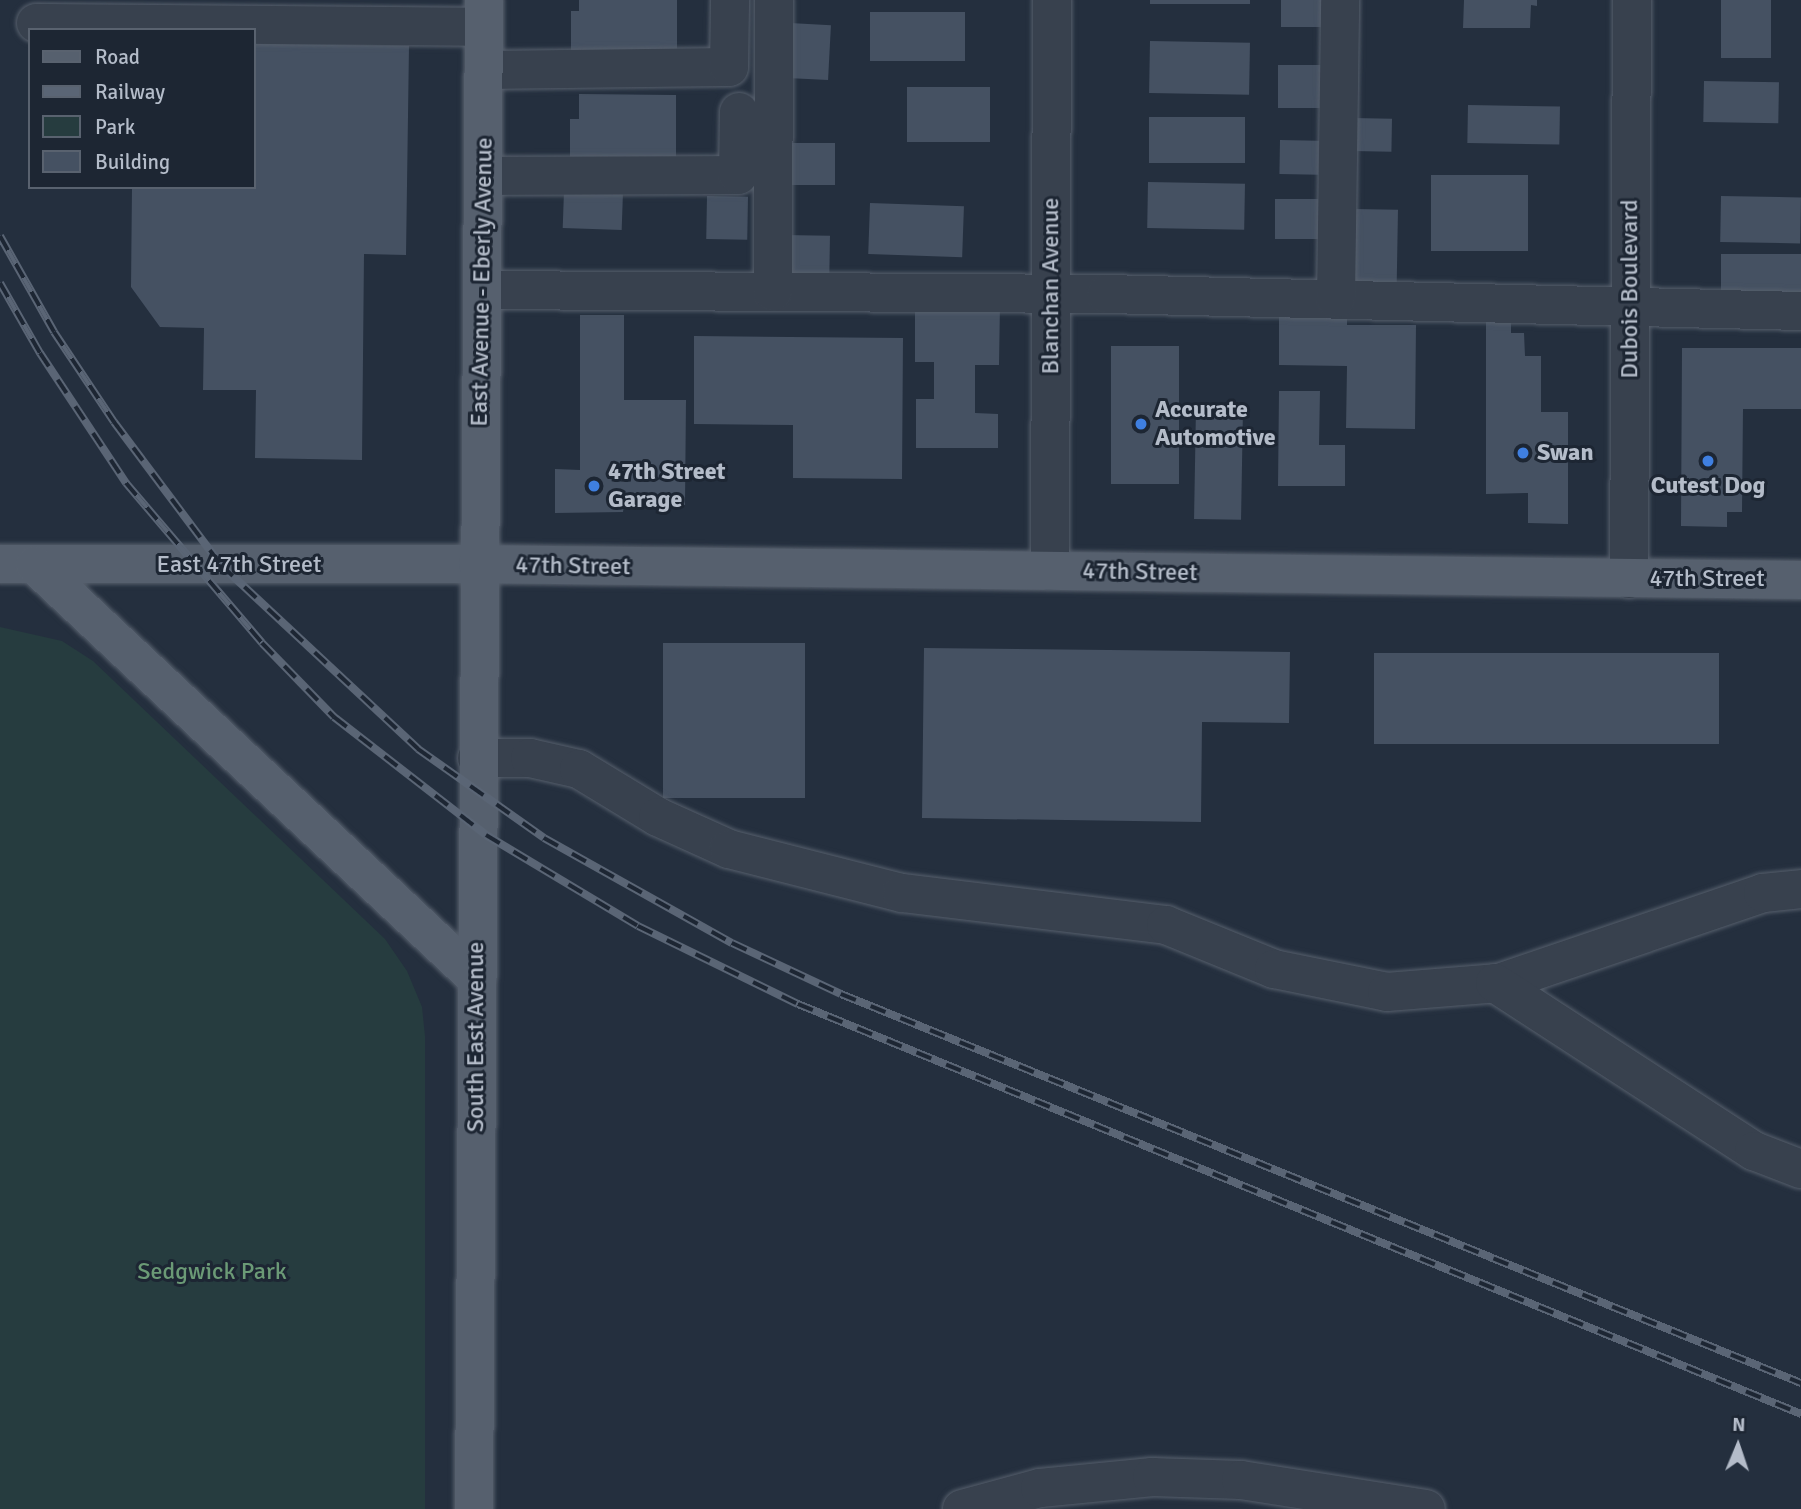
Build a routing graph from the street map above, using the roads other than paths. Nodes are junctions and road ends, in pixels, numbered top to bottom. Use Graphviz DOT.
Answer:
graph roads {
  1 [pos="730,0"];
  2 [pos="774,0"];
  3 [pos="1052,0"];
  4 [pos="1340,0"];
  5 [pos="1632,0"];
  6 [pos="484,13"];
  7 [pos="36,23"];
  8 [pos="484,69"];
  9 [pos="739,112"];
  10 [pos="483,176"];
  11 [pos="482,290"];
  12 [pos="773,292"];
  13 [pos="1051,293"];
  14 [pos="1336,299"];
  15 [pos="1630,305"];
  16 [pos="1801,311"];
  17 [pos="17,564"];
  18 [pos="478,564"];
  19 [pos="1050,571"];
  20 [pos="1629,579"];
  21 [pos="1801,580"];
  22 [pos="477,758"];
  23 [pos="1801,889"];
  24 [pos="477,979"];
  25 [pos="1495,983"];
  26 [pos="1801,1169"];
  27 [pos="474,1509"];
  28 [pos="962,1509"];
  29 [pos="1426,1509"];
  1 -- 8 [label="street"];
  2 -- 12 [label="street"];
  3 -- 13 [label="street, Blanchan Avenue"];
  4 -- 14 [label="street"];
  5 -- 15 [label="street, Dubois Boulevard"];
  6 -- 7 [label="street"];
  6 -- 8 [label="main road, East Avenue - Eberly Avenue"];
  8 -- 10 [label="main road, East Avenue - Eberly Avenue"];
  9 -- 10 [label="street"];
  10 -- 11 [label="main road, East Avenue - Eberly Avenue"];
  11 -- 12 [label="street"];
  11 -- 18 [label="main road, East Avenue - Eberly Avenue"];
  12 -- 13 [label="street"];
  13 -- 14 [label="street"];
  13 -- 19 [label="street, Blanchan Avenue"];
  14 -- 15 [label="street"];
  15 -- 16 [label="street"];
  15 -- 20 [label="street, Dubois Boulevard"];
  17 -- 18 [label="main road, East 47th Street"];
  17 -- 24 [label="main road"];
  18 -- 19 [label="main road, 47th Street"];
  18 -- 22 [label="main road, South East Avenue"];
  19 -- 20 [label="main road, 47th Street"];
  20 -- 21 [label="main road, 47th Street"];
  22 -- 24 [label="main road, South East Avenue"];
  22 -- 25 [label="street"];
  23 -- 25 [label="street"];
  24 -- 27 [label="main road, South East Avenue"];
  25 -- 26 [label="street"];
  28 -- 29 [label="street"];
}
